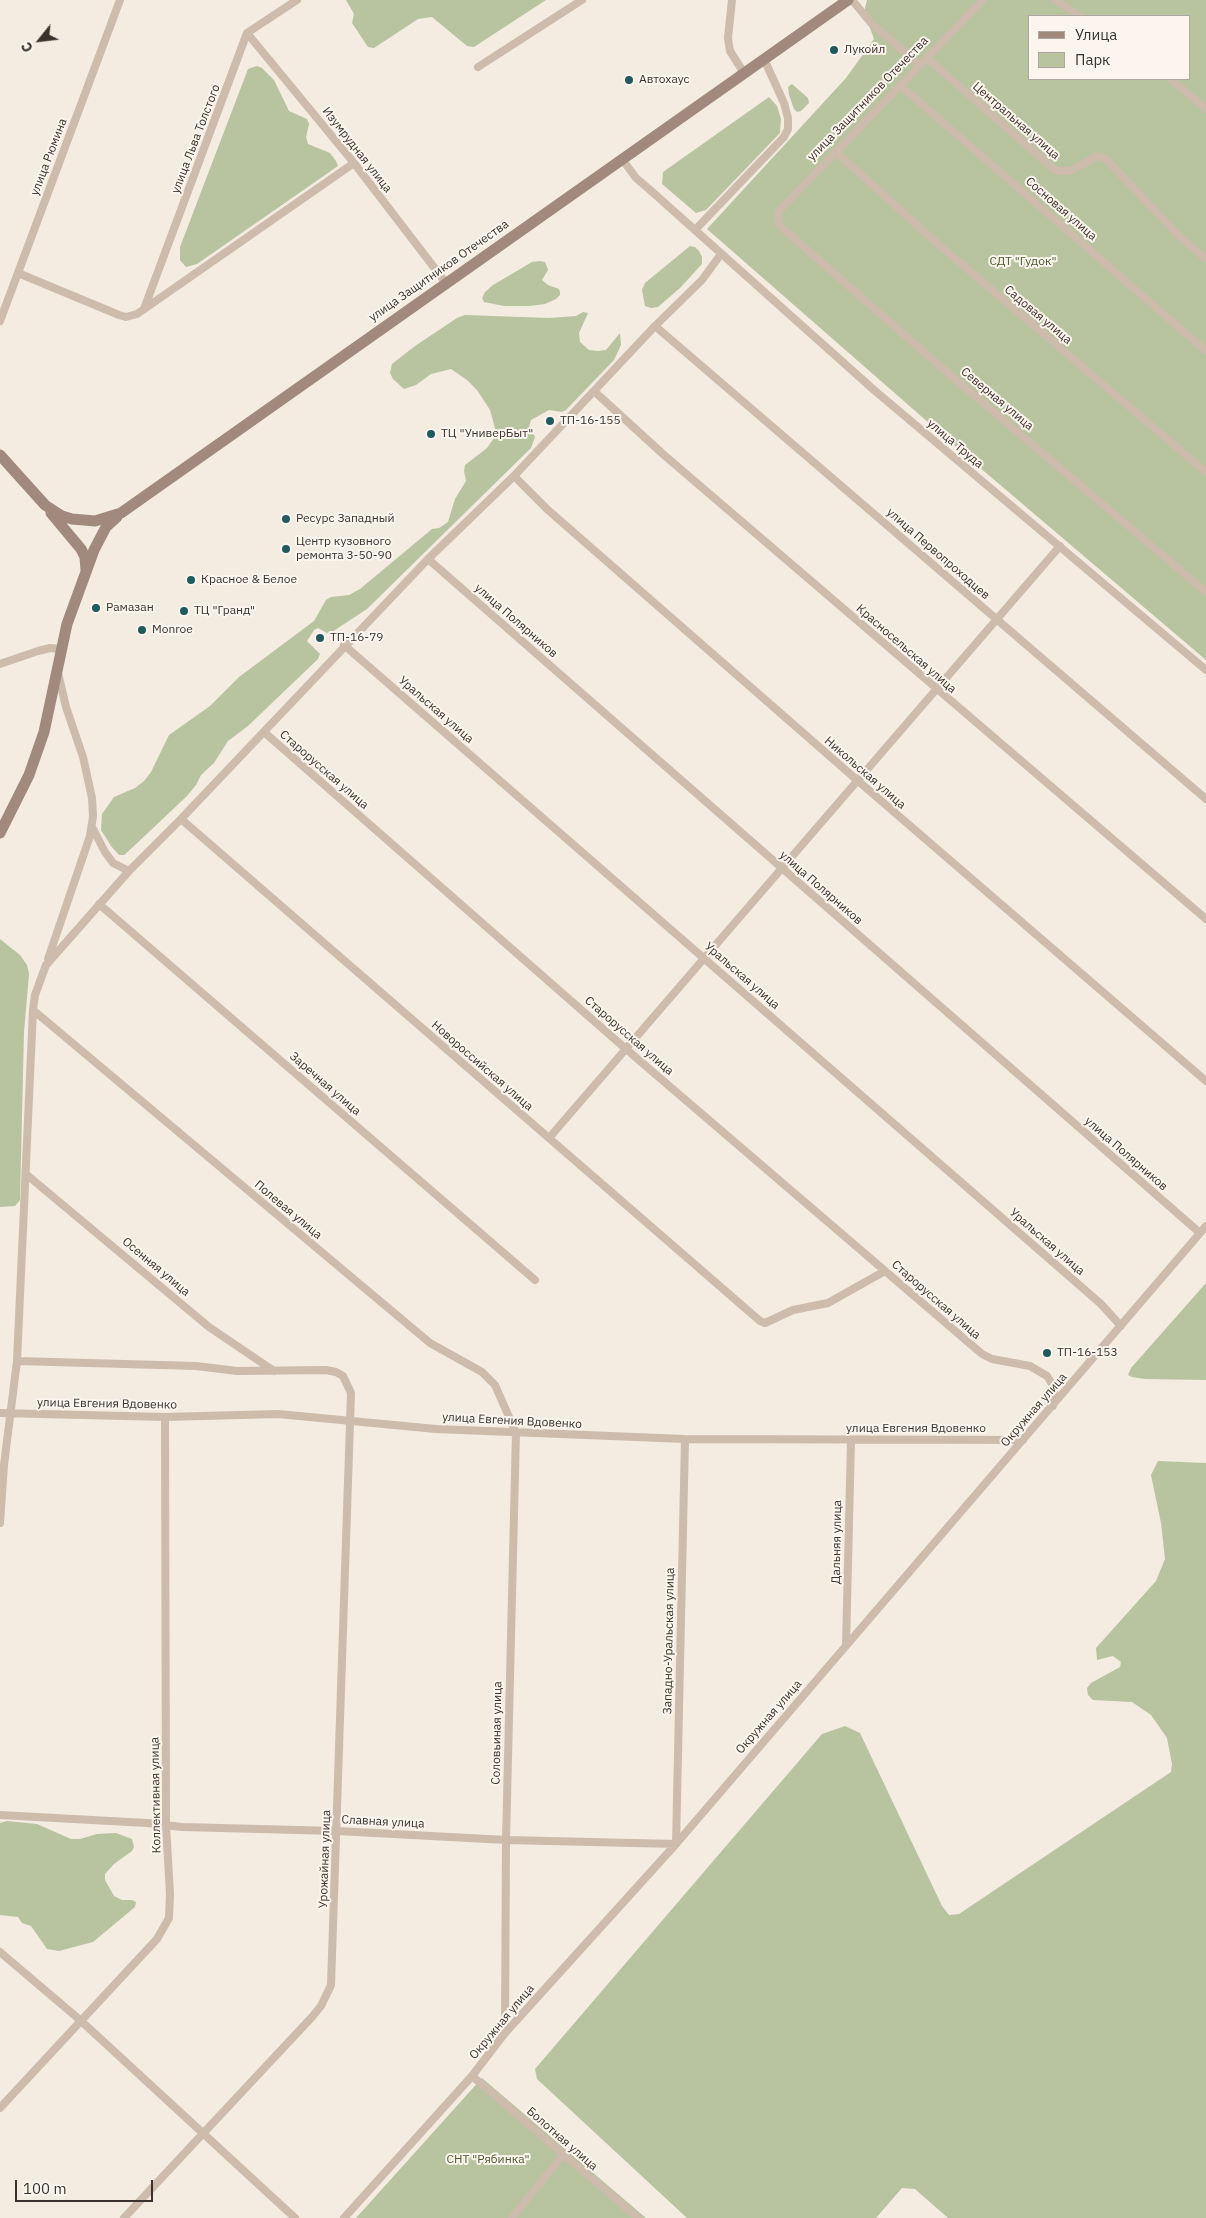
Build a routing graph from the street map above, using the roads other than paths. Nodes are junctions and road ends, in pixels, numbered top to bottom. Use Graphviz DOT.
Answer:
graph roads {
  1 [pos="120,0"];
  2 [pos="297,0"];
  3 [pos="582,0"];
  4 [pos="732,0"];
  5 [pos="848,0"];
  6 [pos="852,0"];
  7 [pos="983,0"];
  8 [pos="1055,0"];
  9 [pos="1078,15"];
  10 [pos="247,33"];
  11 [pos="927,58"];
  12 [pos="764,59"];
  13 [pos="920,65"];
  14 [pos="478,67"];
  15 [pos="744,73"];
  16 [pos="1172,80"];
  17 [pos="900,85"];
  18 [pos="1206,109"];
  19 [pos="836,152"];
  20 [pos="622,159"];
  21 [pos="354,163"];
  22 [pos="778,220"];
  23 [pos="694,230"];
  24 [pos="721,254"];
  25 [pos="1206,260"];
  26 [pos="18,273"];
  27 [pos="446,283"];
  28 [pos="144,309"];
  29 [pos="0,322"];
  30 [pos="655,326"];
  31 [pos="1206,351"];
  32 [pos="595,392"];
  33 [pos="0,455"];
  34 [pos="1206,472"];
  35 [pos="514,476"];
  36 [pos="42,502"];
  37 [pos="121,512"];
  38 [pos="1060,546"];
  39 [pos="428,559"];
  40 [pos="85,574"];
  41 [pos="1206,592"];
  42 [pos="997,620"];
  43 [pos="344,645"];
  44 [pos="62,648"];
  45 [pos="0,664"];
  46 [pos="1206,670"];
  47 [pos="58,671"];
  48 [pos="936,689"];
  49 [pos="264,732"];
  50 [pos="857,780"];
  51 [pos="1206,799"];
  52 [pos="182,819"];
  53 [pos="92,827"];
  54 [pos="0,833"];
  55 [pos="782,868"];
  56 [pos="129,870"];
  57 [pos="99,904"];
  58 [pos="1206,919"];
  59 [pos="704,958"];
  60 [pos="46,965"];
  61 [pos="33,1010"];
  62 [pos="626,1049"];
  63 [pos="1206,1081"];
  64 [pos="548,1138"];
  65 [pos="27,1175"];
  66 [pos="1206,1226"];
  67 [pos="1200,1233"];
  68 [pos="885,1271"];
  69 [pos="535,1280"];
  70 [pos="1121,1326"];
  71 [pos="17,1361"];
  72 [pos="274,1372"];
  73 [pos="1053,1406"];
  74 [pos="0,1413"];
  75 [pos="10,1414"];
  76 [pos="165,1417"];
  77 [pos="350,1420"];
  78 [pos="516,1433"];
  79 [pos="685,1439"];
  80 [pos="1023,1440"];
  81 [pos="851,1441"];
  82 [pos="0,1523"];
  83 [pos="846,1645"];
  84 [pos="0,1815"];
  85 [pos="166,1824"];
  86 [pos="338,1831"];
  87 [pos="506,1840"];
  88 [pos="676,1844"];
  89 [pos="0,1952"];
  90 [pos="80,2020"];
  91 [pos="505,2034"];
  92 [pos="472,2076"];
  93 [pos="0,2108"];
  94 [pos="202,2132"];
  95 [pos="563,2155"];
  96 [pos="124,2218"];
  97 [pos="295,2218"];
  98 [pos="344,2218"];
  99 [pos="512,2218"];
  100 [pos="638,2218"];
  1 -- 26 [label="street, улица Рюмина"];
  2 -- 10 [label="street"];
  3 -- 14 [label="street"];
  4 -- 15 [label="street"];
  5 -- 12 [label="main road, улица Защитников Отечества"];
  6 -- 13 [label="street"];
  7 -- 11 [label="street, улица Защитников Отечества"];
  8 -- 9 [label="street"];
  10 -- 21 [label="street, Изумрудная улица"];
  10 -- 28 [label="street, улица Льва Толстого"];
  11 -- 13 [label="street, улица Защитников Отечества"];
  11 -- 25 [label="street, Центральная улица"];
  12 -- 15 [label="main road, улица Защитников Отечества"];
  12 -- 23 [label="street"];
  13 -- 17 [label="street, улица Защитников Отечества"];
  15 -- 20 [label="main road, улица Защитников Отечества"];
  16 -- 18 [label="street"];
  17 -- 19 [label="street, улица Защитников Отечества"];
  17 -- 31 [label="street, Сосновая улица"];
  19 -- 22 [label="street, улица Защитников Отечества"];
  19 -- 34 [label="street, Садовая улица"];
  20 -- 23 [label="street, улица Труда"];
  20 -- 27 [label="main road, улица Защитников Отечества"];
  21 -- 27 [label="street, Изумрудная улица"];
  21 -- 28 [label="street"];
  22 -- 41 [label="street, Северная улица"];
  23 -- 24 [label="street, улица Труда"];
  24 -- 30 [label="street"];
  24 -- 38 [label="street, улица Труда"];
  26 -- 28 [label="street"];
  26 -- 29 [label="street, улица Рюмина"];
  27 -- 37 [label="main road, улица Защитников Отечества"];
  30 -- 32 [label="street"];
  30 -- 42 [label="street, улица Первопроходцев"];
  32 -- 35 [label="street"];
  32 -- 48 [label="street, Красносельская улица"];
  33 -- 36 [label="main road"];
  35 -- 39 [label="street"];
  35 -- 50 [label="street, Никольская улица"];
  36 -- 37 [label="main road, улица Защитников Отечества"];
  36 -- 40 [label="main road"];
  37 -- 40 [label="main road"];
  38 -- 42 [label="street"];
  38 -- 46 [label="street, улица Труда"];
  39 -- 43 [label="street"];
  39 -- 55 [label="street, улица Полярников"];
  40 -- 44 [label="main road"];
  42 -- 48 [label="street"];
  42 -- 51 [label="street, улица Первопроходцев"];
  43 -- 49 [label="street"];
  43 -- 59 [label="street, Уральская улица"];
  44 -- 45 [label="street"];
  44 -- 47 [label="main road"];
  47 -- 53 [label="street"];
  47 -- 54 [label="main road"];
  48 -- 50 [label="street"];
  48 -- 58 [label="street, Красносельская улица"];
  49 -- 52 [label="street"];
  49 -- 62 [label="street, Старорусская улица"];
  50 -- 55 [label="street"];
  50 -- 63 [label="street, Никольская улица"];
  52 -- 56 [label="street"];
  52 -- 64 [label="street, Новороссийская улица"];
  53 -- 56 [label="street"];
  53 -- 60 [label="street"];
  55 -- 59 [label="street"];
  55 -- 67 [label="street, улица Полярников"];
  56 -- 57 [label="street"];
  57 -- 60 [label="street"];
  57 -- 69 [label="street, Заречная улица"];
  59 -- 62 [label="street"];
  59 -- 70 [label="street, Уральская улица"];
  60 -- 61 [label="street"];
  61 -- 65 [label="street"];
  61 -- 78 [label="street, Полевая улица"];
  62 -- 64 [label="street"];
  62 -- 68 [label="street, Старорусская улица"];
  64 -- 68 [label="street, Новороссийская улица"];
  65 -- 71 [label="street"];
  65 -- 72 [label="street, Осенняя улица"];
  66 -- 67 [label="street, Окружная улица"];
  67 -- 70 [label="street, Окружная улица"];
  68 -- 73 [label="street, Старорусская улица"];
  70 -- 73 [label="street, Окружная улица"];
  71 -- 72 [label="street, Урожайная улица"];
  71 -- 75 [label="street"];
  72 -- 77 [label="street, Урожайная улица"];
  73 -- 80 [label="street, Окружная улица"];
  74 -- 75 [label="street, улица Евгения Вдовенко"];
  75 -- 76 [label="street, улица Евгения Вдовенко"];
  75 -- 82 [label="street"];
  76 -- 77 [label="street, улица Евгения Вдовенко"];
  76 -- 85 [label="street, Коллективная улица"];
  77 -- 78 [label="street, улица Евгения Вдовенко"];
  77 -- 86 [label="street, Урожайная улица"];
  78 -- 79 [label="street, улица Евгения Вдовенко"];
  78 -- 87 [label="street, Соловьиная улица"];
  79 -- 81 [label="street, улица Евгения Вдовенко"];
  79 -- 88 [label="street, Западно-Уральская улица"];
  80 -- 81 [label="street, улица Евгения Вдовенко"];
  80 -- 83 [label="street, Окружная улица"];
  81 -- 83 [label="street, Дальняя улица"];
  83 -- 88 [label="street, Окружная улица"];
  84 -- 85 [label="street, Славная улица"];
  85 -- 86 [label="street, Славная улица"];
  85 -- 90 [label="street, Коллективная улица"];
  86 -- 87 [label="street, Славная улица"];
  86 -- 94 [label="street, Урожайная улица"];
  87 -- 88 [label="street, Славная улица"];
  87 -- 91 [label="street, Соловьиная улица"];
  88 -- 91 [label="street, Окружная улица"];
  89 -- 90 [label="street"];
  90 -- 93 [label="street, Коллективная улица"];
  90 -- 94 [label="street"];
  91 -- 92 [label="street, Окружная улица"];
  92 -- 95 [label="street, Болотная улица"];
  92 -- 98 [label="street, Окружная улица"];
  94 -- 96 [label="street, Урожайная улица"];
  94 -- 97 [label="street"];
  95 -- 99 [label="street"];
  95 -- 100 [label="street, Болотная улица"];
}
